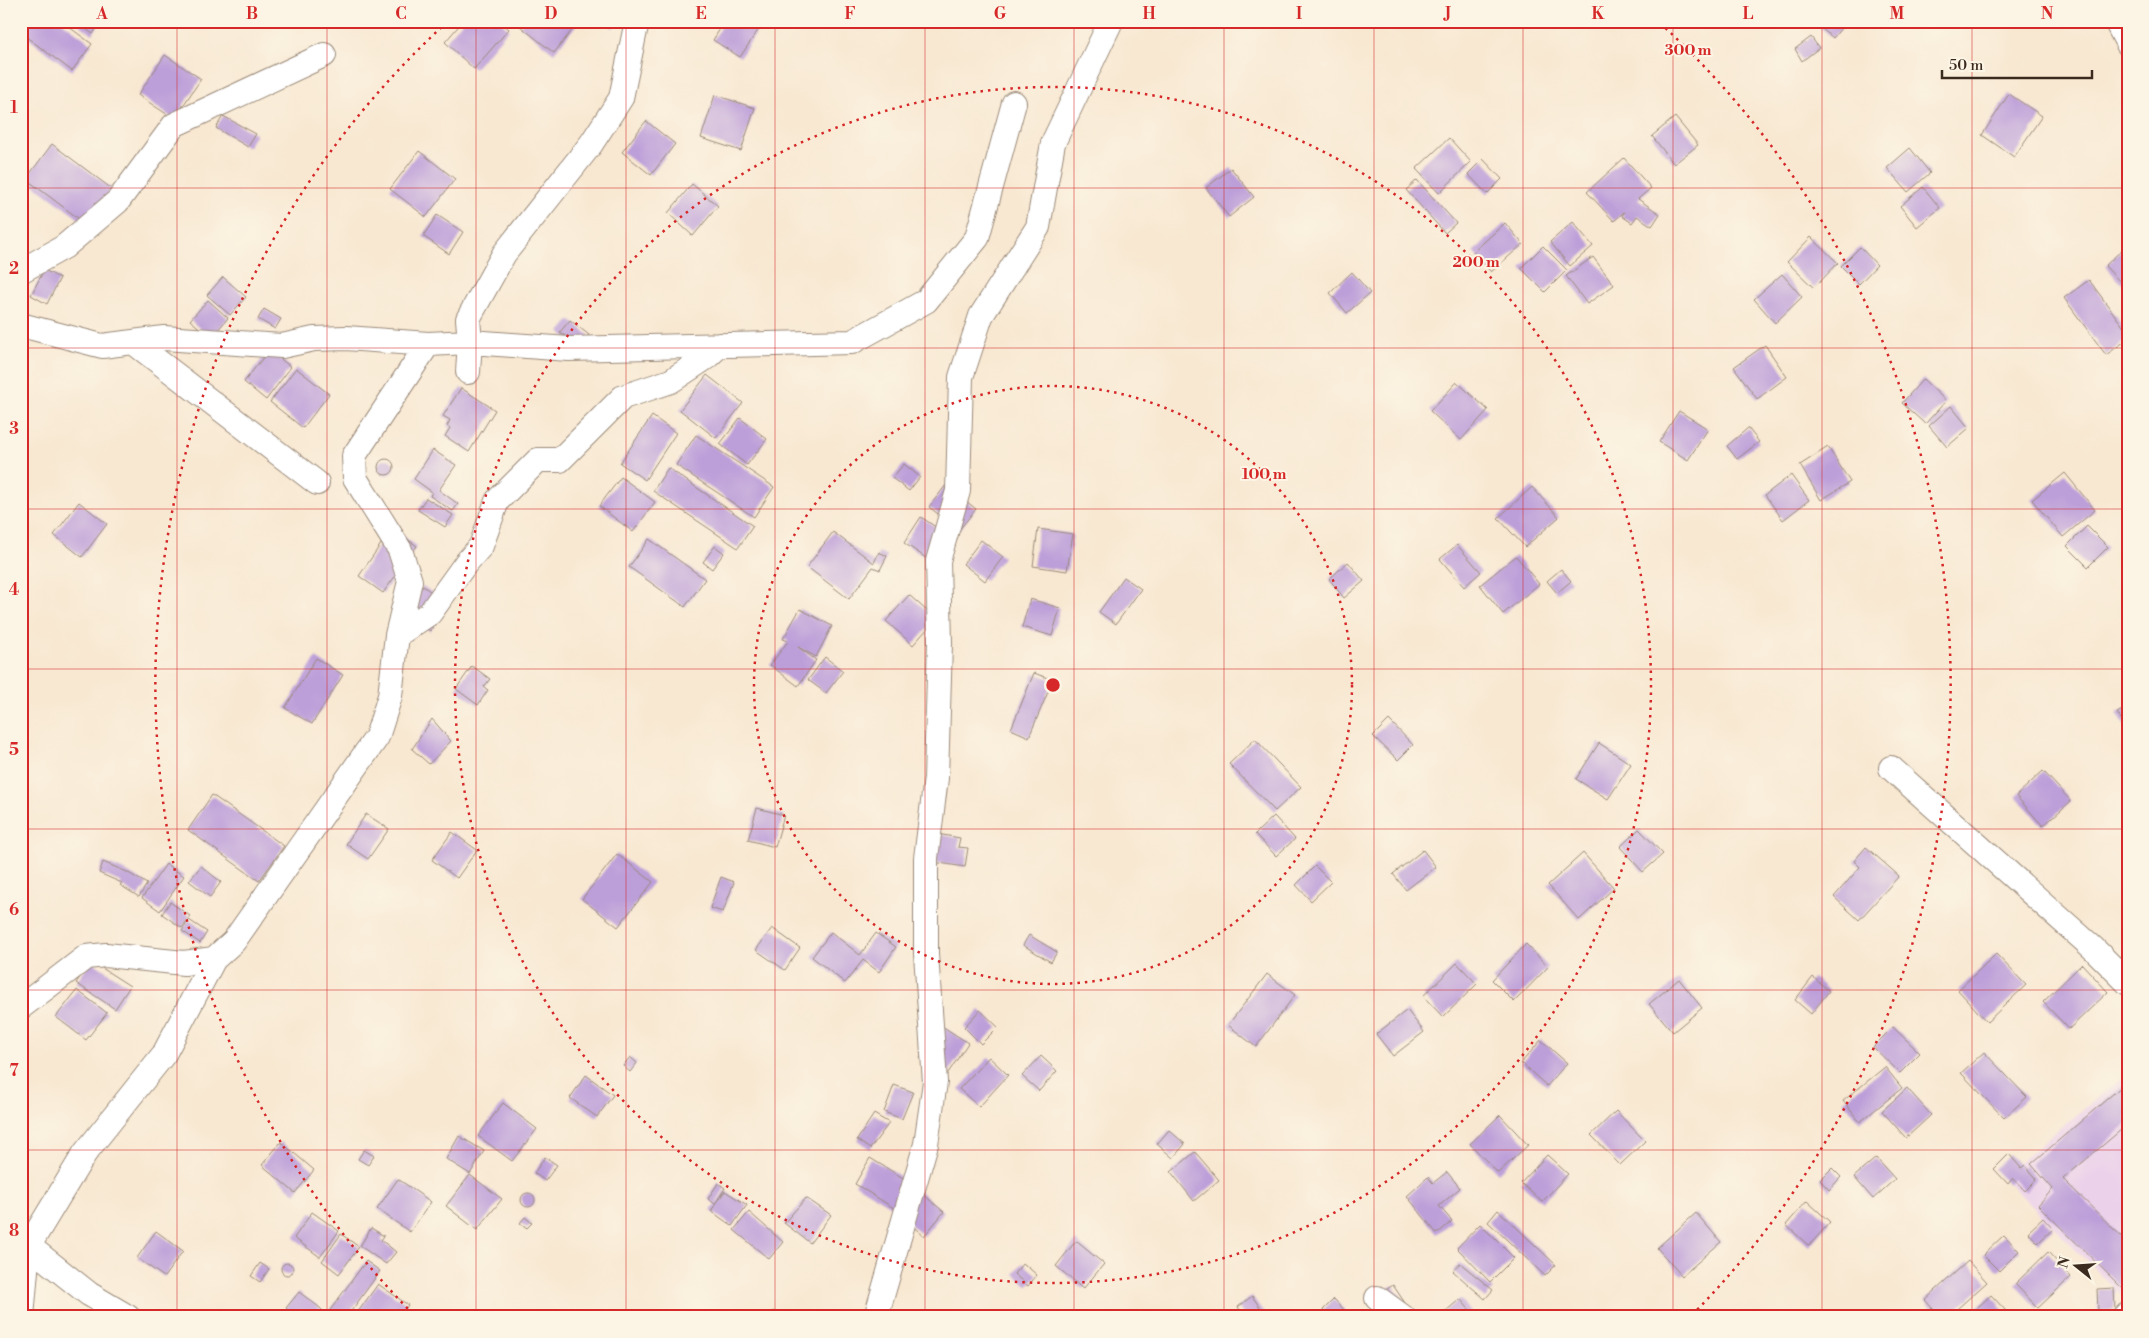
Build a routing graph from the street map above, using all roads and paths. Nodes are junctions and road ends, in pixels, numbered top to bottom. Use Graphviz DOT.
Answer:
graph roads {
  1 [pos="638,21"];
  2 [pos="1111,21"];
  3 [pos="2116,21"];
  4 [pos="2128,44"];
  5 [pos="324,55"];
  6 [pos="1014,103"];
  7 [pos="21,272"];
  8 [pos="21,325"];
  9 [pos="133,342"];
  10 [pos="470,342"];
  11 [pos="428,344"];
  12 [pos="720,345"];
  13 [pos="468,372"];
  14 [pos="317,483"];
  15 [pos="397,635"];
  16 [pos="1891,768"];
  17 [pos="214,959"];
  18 [pos="2128,983"];
  19 [pos="21,1007"];
  20 [pos="25,1244"];
  21 [pos="1377,1298"];
  22 [pos="2128,1313"];
  23 [pos="22,1317"];
  24 [pos="128,1317"];
  25 [pos="876,1317"];
  26 [pos="1403,1317"];
  27 [pos="2124,1317"];
  1 -- 10 [label="street"];
  2 -- 25 [label="street"];
  3 -- 4 [label="street"];
  5 -- 7 [label="street"];
  6 -- 12 [label="street"];
  8 -- 9 [label="street"];
  9 -- 11 [label="street"];
  9 -- 14 [label="street"];
  10 -- 11 [label="street"];
  10 -- 12 [label="street"];
  10 -- 13 [label="street"];
  11 -- 15 [label="street"];
  12 -- 15 [label="street"];
  15 -- 17 [label="street"];
  16 -- 18 [label="street"];
  17 -- 19 [label="street"];
  17 -- 20 [label="street"];
  20 -- 23 [label="street"];
  20 -- 24 [label="street"];
  21 -- 26 [label="street"];
  22 -- 27 [label="street"];
}
